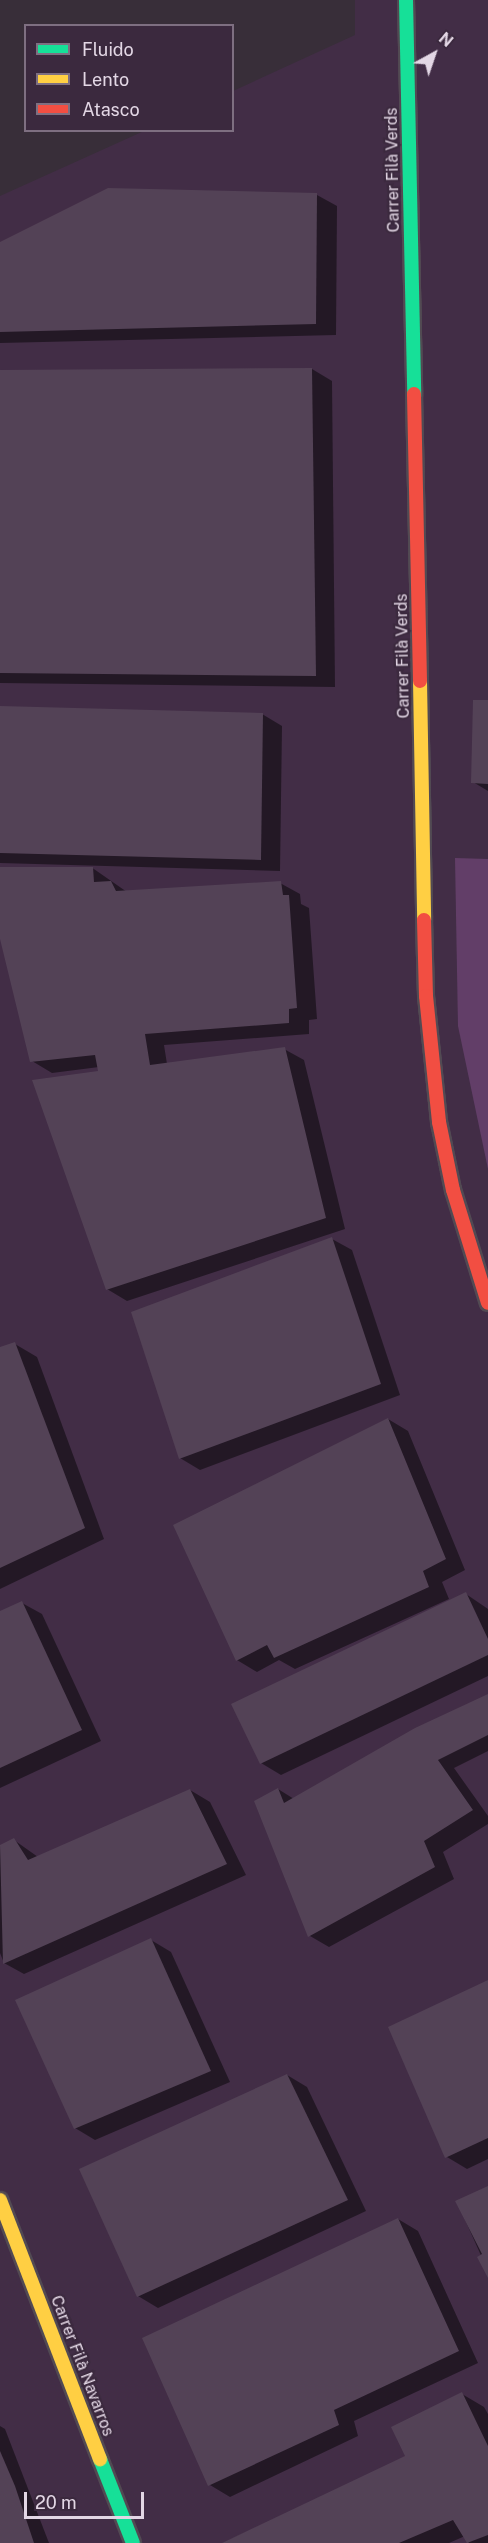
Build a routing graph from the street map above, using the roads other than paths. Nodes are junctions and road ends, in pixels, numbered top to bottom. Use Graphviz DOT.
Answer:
graph roads {
  1 [pos="406,0"];
  2 [pos="488,1303"];
  3 [pos="0,2200"];
  4 [pos="133,2543"];
  1 -- 2 [label="street, Carrer Filà Verds"];
  3 -- 4 [label="street, Carrer Filà Navarros"];
}
